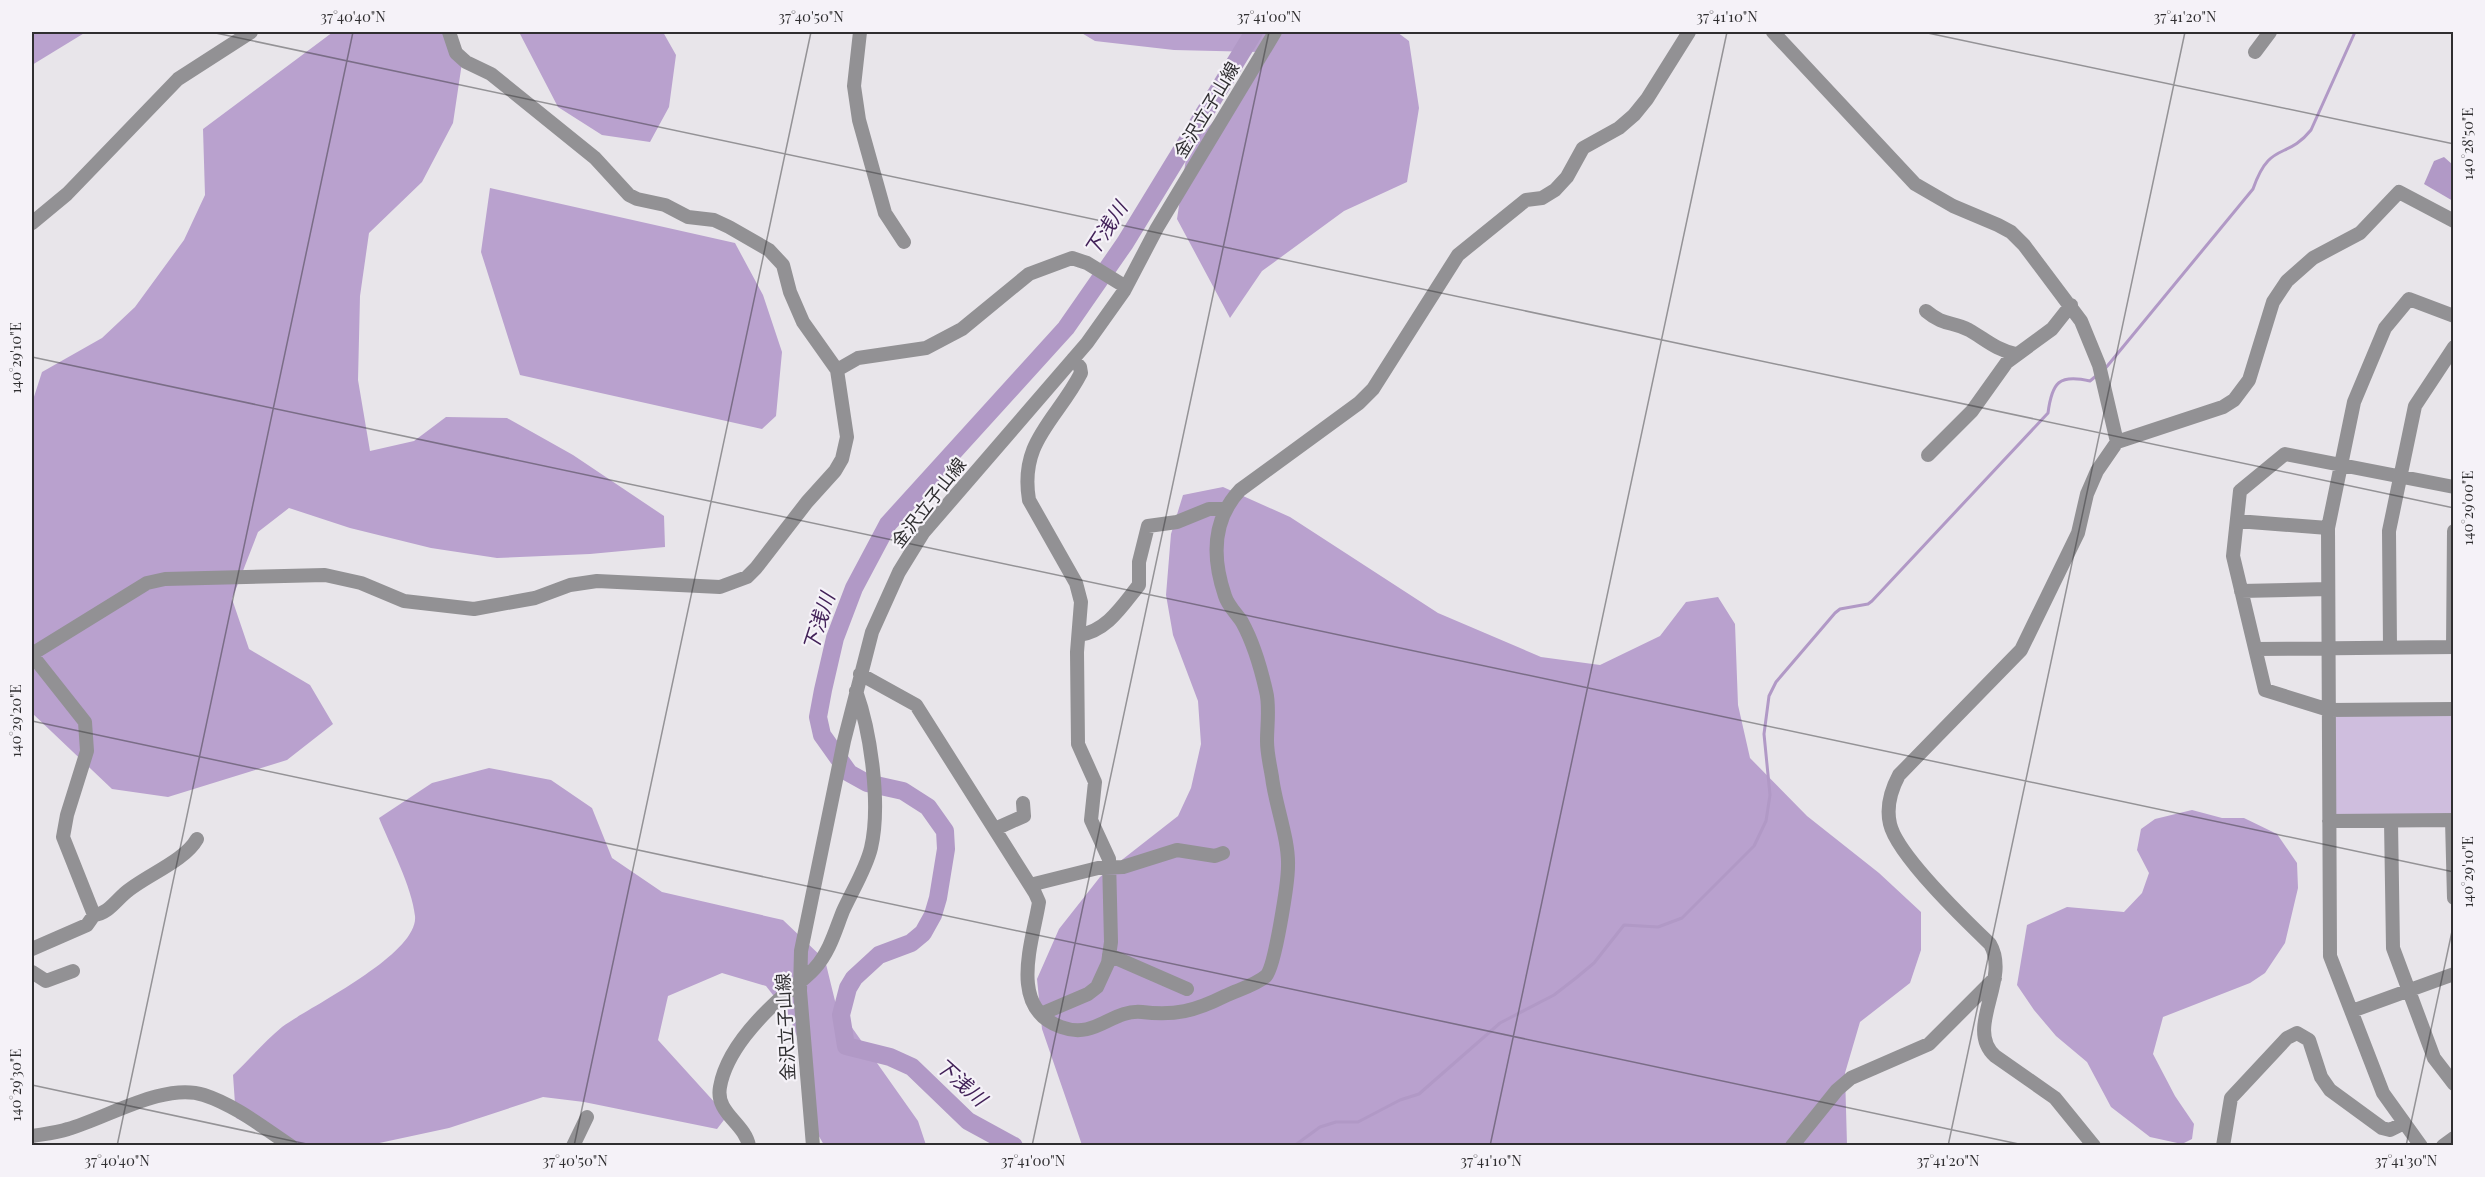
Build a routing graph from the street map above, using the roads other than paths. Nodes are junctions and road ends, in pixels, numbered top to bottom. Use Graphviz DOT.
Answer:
graph roads {
  1 [pos="251,32"];
  2 [pos="449,32"];
  3 [pos="860,32"];
  4 [pos="1275,32"];
  5 [pos="1689,32"];
  6 [pos="1773,32"];
  7 [pos="2270,32"];
  8 [pos="2255,52"];
  9 [pos="2454,221"];
  10 [pos="32,223"];
  11 [pos="904,242"];
  12 [pos="1126,286"];
  13 [pos="2071,305"];
  14 [pos="1926,310"];
  15 [pos="2454,316"];
  16 [pos="2454,347"];
  17 [pos="2016,354"];
  18 [pos="1073,359"];
  19 [pos="837,370"];
  20 [pos="2117,442"];
  21 [pos="1928,455"];
  22 [pos="2340,465"];
  23 [pos="2400,477"];
  24 [pos="2454,487"];
  25 [pos="1225,508"];
  26 [pos="2237,521"];
  27 [pos="2328,528"];
  28 [pos="2454,531"];
  29 [pos="2328,589"];
  30 [pos="2241,591"];
  31 [pos="1079,635"];
  32 [pos="2390,647"];
  33 [pos="2453,647"];
  34 [pos="2329,648"];
  35 [pos="2256,649"];
  36 [pos="32,654"];
  37 [pos="860,674"];
  38 [pos="856,691"];
  39 [pos="2454,709"];
  40 [pos="2329,710"];
  41 [pos="1023,803"];
  42 [pos="2391,820"];
  43 [pos="2453,820"];
  44 [pos="2329,821"];
  45 [pos="995,829"];
  46 [pos="196,839"];
  47 [pos="1223,853"];
  48 [pos="1109,868"];
  49 [pos="1030,885"];
  50 [pos="2454,898"];
  51 [pos="94,915"];
  52 [pos="32,949"];
  53 [pos="1109,955"];
  54 [pos="73,971"];
  55 [pos="32,972"];
  56 [pos="2454,974"];
  57 [pos="1995,978"];
  58 [pos="800,982"];
  59 [pos="1187,989"];
  60 [pos="2410,990"];
  61 [pos="2352,1011"];
  62 [pos="1041,1014"];
  63 [pos="2454,1084"];
  64 [pos="587,1117"];
  65 [pos="2404,1123"];
  66 [pos="32,1136"];
  67 [pos="2454,1138"];
  68 [pos="291,1146"];
  69 [pos="573,1146"];
  70 [pos="749,1146"];
  71 [pos="813,1146"];
  72 [pos="1792,1146"];
  73 [pos="2094,1146"];
  74 [pos="2223,1146"];
  75 [pos="2421,1146"];
  76 [pos="2443,1146"];
  1 -- 10 [label="street"];
  2 -- 19 [label="street"];
  3 -- 11 [label="street"];
  4 -- 12 [label="street, 金沢立子山線"];
  5 -- 25 [label="street"];
  6 -- 13 [label="street"];
  7 -- 8 [label="street"];
  9 -- 20 [label="street"];
  12 -- 18 [label="street, 金沢立子山線"];
  12 -- 19 [label="street"];
  13 -- 17 [label="street"];
  13 -- 20 [label="street"];
  14 -- 17 [label="street"];
  15 -- 22 [label="street"];
  16 -- 23 [label="street"];
  17 -- 21 [label="street"];
  18 -- 31 [label="street"];
  18 -- 37 [label="street, 金沢立子山線"];
  19 -- 36 [label="street"];
  20 -- 57 [label="street"];
  22 -- 23 [label="street"];
  22 -- 26 [label="street"];
  22 -- 27 [label="street"];
  23 -- 24 [label="street"];
  23 -- 32 [label="street"];
  25 -- 31 [label="street"];
  25 -- 62 [label="street"];
  26 -- 27 [label="street"];
  26 -- 30 [label="street"];
  27 -- 29 [label="street"];
  28 -- 33 [label="street"];
  29 -- 30 [label="street"];
  29 -- 34 [label="street"];
  30 -- 35 [label="street"];
  31 -- 48 [label="street"];
  32 -- 33 [label="street"];
  32 -- 34 [label="street"];
  34 -- 35 [label="street"];
  34 -- 40 [label="street"];
  35 -- 40 [label="street"];
  36 -- 51 [label="street"];
  37 -- 38 [label="street, 金沢立子山線"];
  37 -- 45 [label="street"];
  38 -- 58 [label="street, 金沢立子山線"];
  38 -- 58 [label="street"];
  39 -- 40 [label="street"];
  40 -- 44 [label="street"];
  41 -- 45 [label="street"];
  42 -- 43 [label="street"];
  42 -- 44 [label="street"];
  42 -- 60 [label="street"];
  43 -- 50 [label="street"];
  44 -- 61 [label="street"];
  45 -- 49 [label="street"];
  46 -- 51 [label="street"];
  47 -- 48 [label="street"];
  48 -- 49 [label="street"];
  48 -- 53 [label="street"];
  49 -- 62 [label="street"];
  51 -- 52 [label="street"];
  53 -- 59 [label="street"];
  53 -- 62 [label="street"];
  54 -- 55 [label="street"];
  56 -- 60 [label="street"];
  57 -- 72 [label="street"];
  57 -- 73 [label="street"];
  58 -- 70 [label="street"];
  58 -- 71 [label="street, 金沢立子山線"];
  60 -- 61 [label="street"];
  60 -- 63 [label="street"];
  61 -- 65 [label="street"];
  64 -- 69 [label="street"];
  65 -- 74 [label="street"];
  65 -- 75 [label="street"];
  66 -- 68 [label="street"];
  67 -- 76 [label="street"];
}
